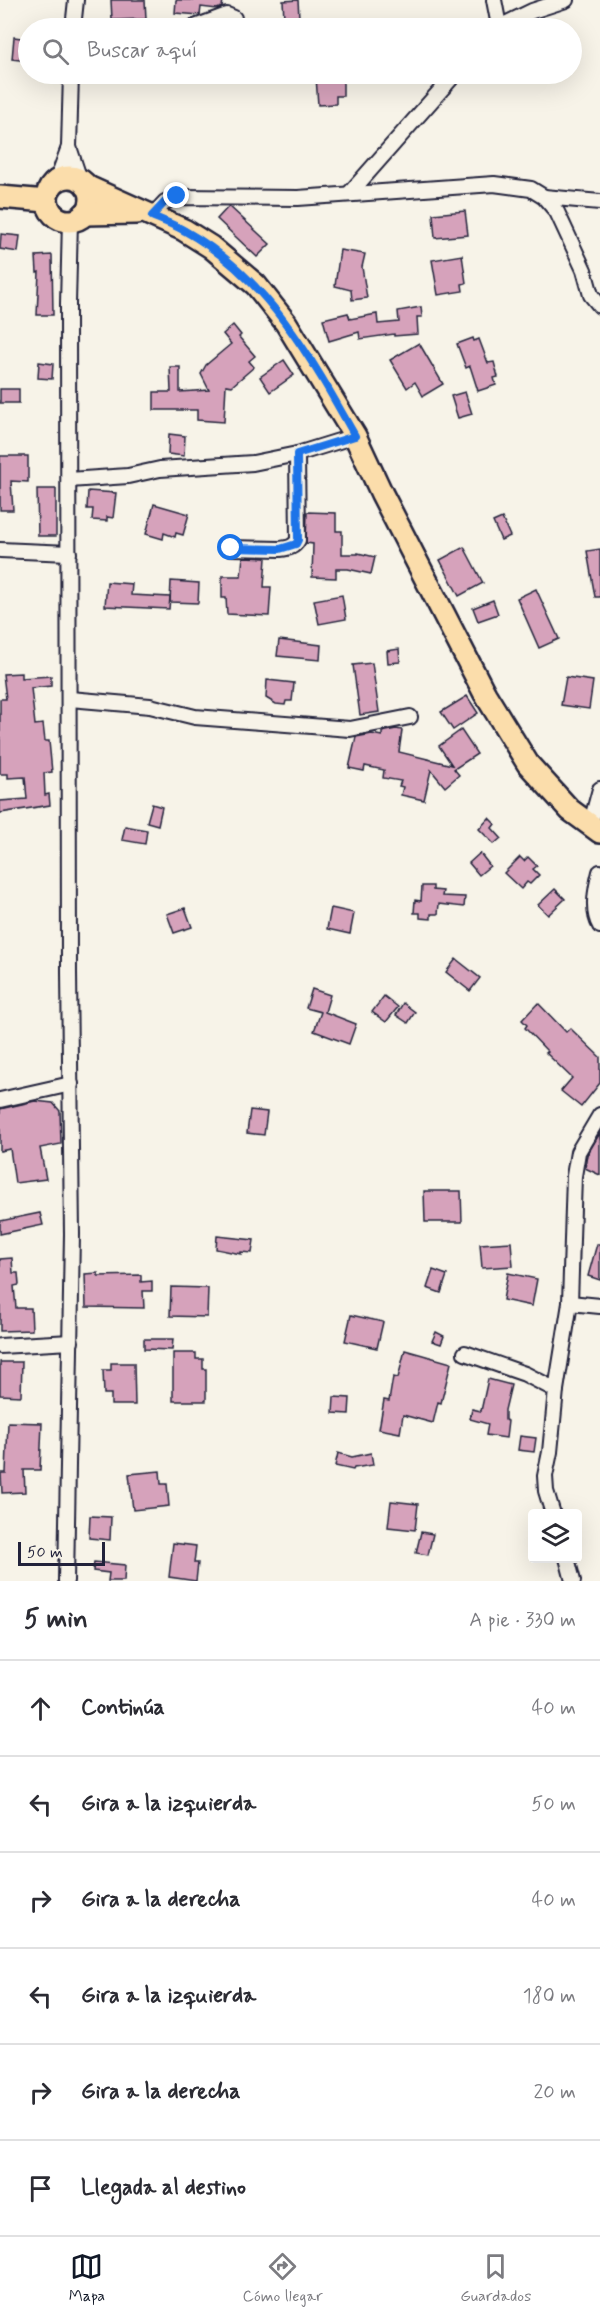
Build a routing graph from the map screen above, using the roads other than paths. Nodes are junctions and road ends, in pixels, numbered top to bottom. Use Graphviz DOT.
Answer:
graph roads {
  1 [pos="76,0"];
  2 [pos="494,0"];
  3 [pos="566,0"];
  4 [pos="74,18"];
  5 [pos="219,18"];
  6 [pos="234,18"];
  7 [pos="497,18"];
  8 [pos="517,18"];
  9 [pos="71,84"];
  10 [pos="446,84"];
  11 [pos="69,147"];
  12 [pos="57,180"];
  13 [pos="83,183"];
  14 [pos="349,194"];
  15 [pos="0,196"];
  16 [pos="544,198"];
  17 [pos="47,201"];
  18 [pos="600,202"];
  19 [pos="148,214"];
  20 [pos="77,217"];
  21 [pos="600,306"];
  22 [pos="355,436"];
  23 [pos="297,454"];
  24 [pos="69,480"];
  25 [pos="231,548"];
  26 [pos="0,550"];
  27 [pos="69,553"];
  28 [pos="70,699"];
  29 [pos="410,717"];
  30 [pos="600,789"];
  31 [pos="595,829"];
  32 [pos="600,872"];
  33 [pos="600,926"];
  34 [pos="71,1084"];
  35 [pos="0,1100"];
  36 [pos="600,1115"];
  37 [pos="570,1303"];
  38 [pos="600,1306"];
  39 [pos="71,1342"];
  40 [pos="0,1346"];
  41 [pos="465,1353"];
  42 [pos="556,1389"];
  43 [pos="551,1509"];
  44 [pos="568,1563"];
  45 [pos="66,1581"];
  46 [pos="573,1581"];
  1 -- 4 [label="street"];
  2 -- 7 [label="street"];
  3 -- 8 [label="street"];
  5 -- 6 [label="street"];
  9 -- 11 [label="street"];
  10 -- 14 [label="street"];
  11 -- 12 [label="street"];
  11 -- 13 [label="street"];
  12 -- 13 [label="main road"];
  12 -- 17 [label="main road"];
  13 -- 19 [label="main road"];
  13 -- 20 [label="main road"];
  14 -- 16 [label="street"];
  14 -- 19 [label="street"];
  15 -- 17 [label="main road"];
  16 -- 18 [label="street"];
  16 -- 21 [label="street"];
  17 -- 20 [label="main road"];
  19 -- 20 [label="main road"];
  19 -- 22 [label="main road"];
  20 -- 24 [label="street"];
  22 -- 23 [label="street"];
  22 -- 31 [label="main road"];
  23 -- 24 [label="street"];
  23 -- 25 [label="street"];
  24 -- 27 [label="street"];
  26 -- 27 [label="street"];
  27 -- 28 [label="street"];
  28 -- 29 [label="street"];
  28 -- 34 [label="street"];
  30 -- 31 [label="street"];
  32 -- 33 [label="street"];
  34 -- 35 [label="street"];
  34 -- 39 [label="street"];
  36 -- 37 [label="street"];
  37 -- 38 [label="street"];
  37 -- 42 [label="street"];
  39 -- 40 [label="street"];
  39 -- 45 [label="street"];
  41 -- 42 [label="street"];
  42 -- 43 [label="street"];
  44 -- 46 [label="street"];
}
